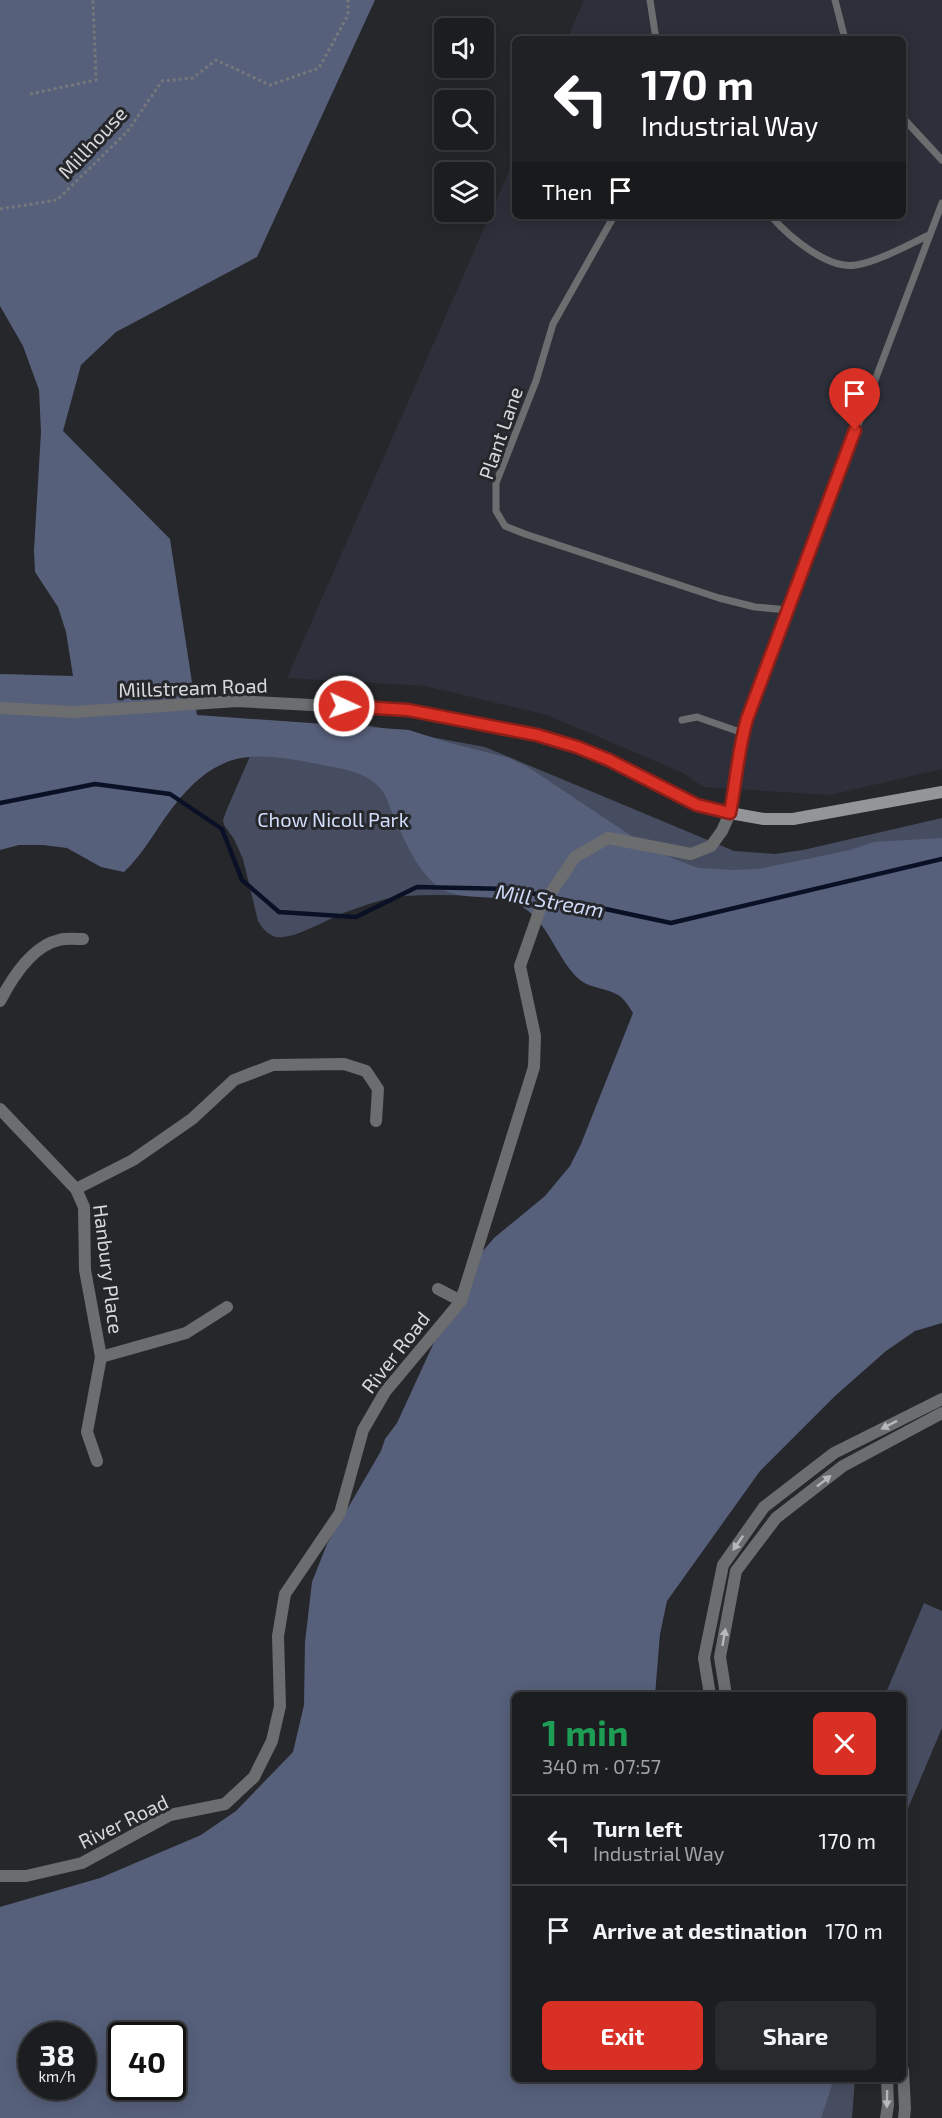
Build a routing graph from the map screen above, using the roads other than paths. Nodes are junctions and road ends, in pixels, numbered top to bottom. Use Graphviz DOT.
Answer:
graph roads {
  1 [pos="650,0"];
  2 [pos="835,0"];
  3 [pos="656,36"];
  4 [pos="844,36"];
  5 [pos="906,121"];
  6 [pos="942,160"];
  7 [pos="942,203"];
  8 [pos="612,219"];
  9 [pos="774,219"];
  10 [pos="929,235"];
  11 [pos="788,610"];
  12 [pos="0,708"];
  13 [pos="682,720"];
  14 [pos="743,733"];
  15 [pos="942,792"];
  16 [pos="730,813"];
  17 [pos="83,939"];
  18 [pos="0,1001"];
  19 [pos="0,1109"];
  20 [pos="376,1121"];
  21 [pos="76,1189"];
  22 [pos="438,1289"];
  23 [pos="461,1301"];
  24 [pos="226,1307"];
  25 [pos="101,1357"];
  26 [pos="941,1409"];
  27 [pos="97,1461"];
  28 [pos="710,1692"];
  29 [pos="726,1692"];
  30 [pos="0,1876"];
  31 [pos="887,2082"];
  32 [pos="904,2082"];
  33 [pos="886,2118"];
  34 [pos="904,2118"];
  1 -- 3 [label="lane"];
  2 -- 4 [label="lane"];
  5 -- 6 [label="lane"];
  7 -- 10 [label="lane"];
  8 -- 11 [label="lane, Plant Lane"];
  9 -- 10 [label="lane"];
  10 -- 11 [label="lane"];
  11 -- 14 [label="lane"];
  12 -- 16 [label="street, Millstream Road"];
  13 -- 14 [label="lane"];
  14 -- 16 [label="lane"];
  15 -- 16 [label="main road, Millstream Road"];
  16 -- 23 [label="street, River Road"];
  17 -- 18 [label="street"];
  19 -- 21 [label="street, Hanbury Place"];
  20 -- 21 [label="street"];
  21 -- 25 [label="street, Hanbury Place"];
  22 -- 23 [label="street"];
  23 -- 30 [label="street, River Road"];
  24 -- 25 [label="street"];
  25 -- 27 [label="street, Hanbury Place"];
  26 -- 28 [label="street, one-way"];
  29 -- 26 [label="street, one-way"];
  31 -- 33 [label="street, one-way"];
  32 -- 34 [label="street"];
}
